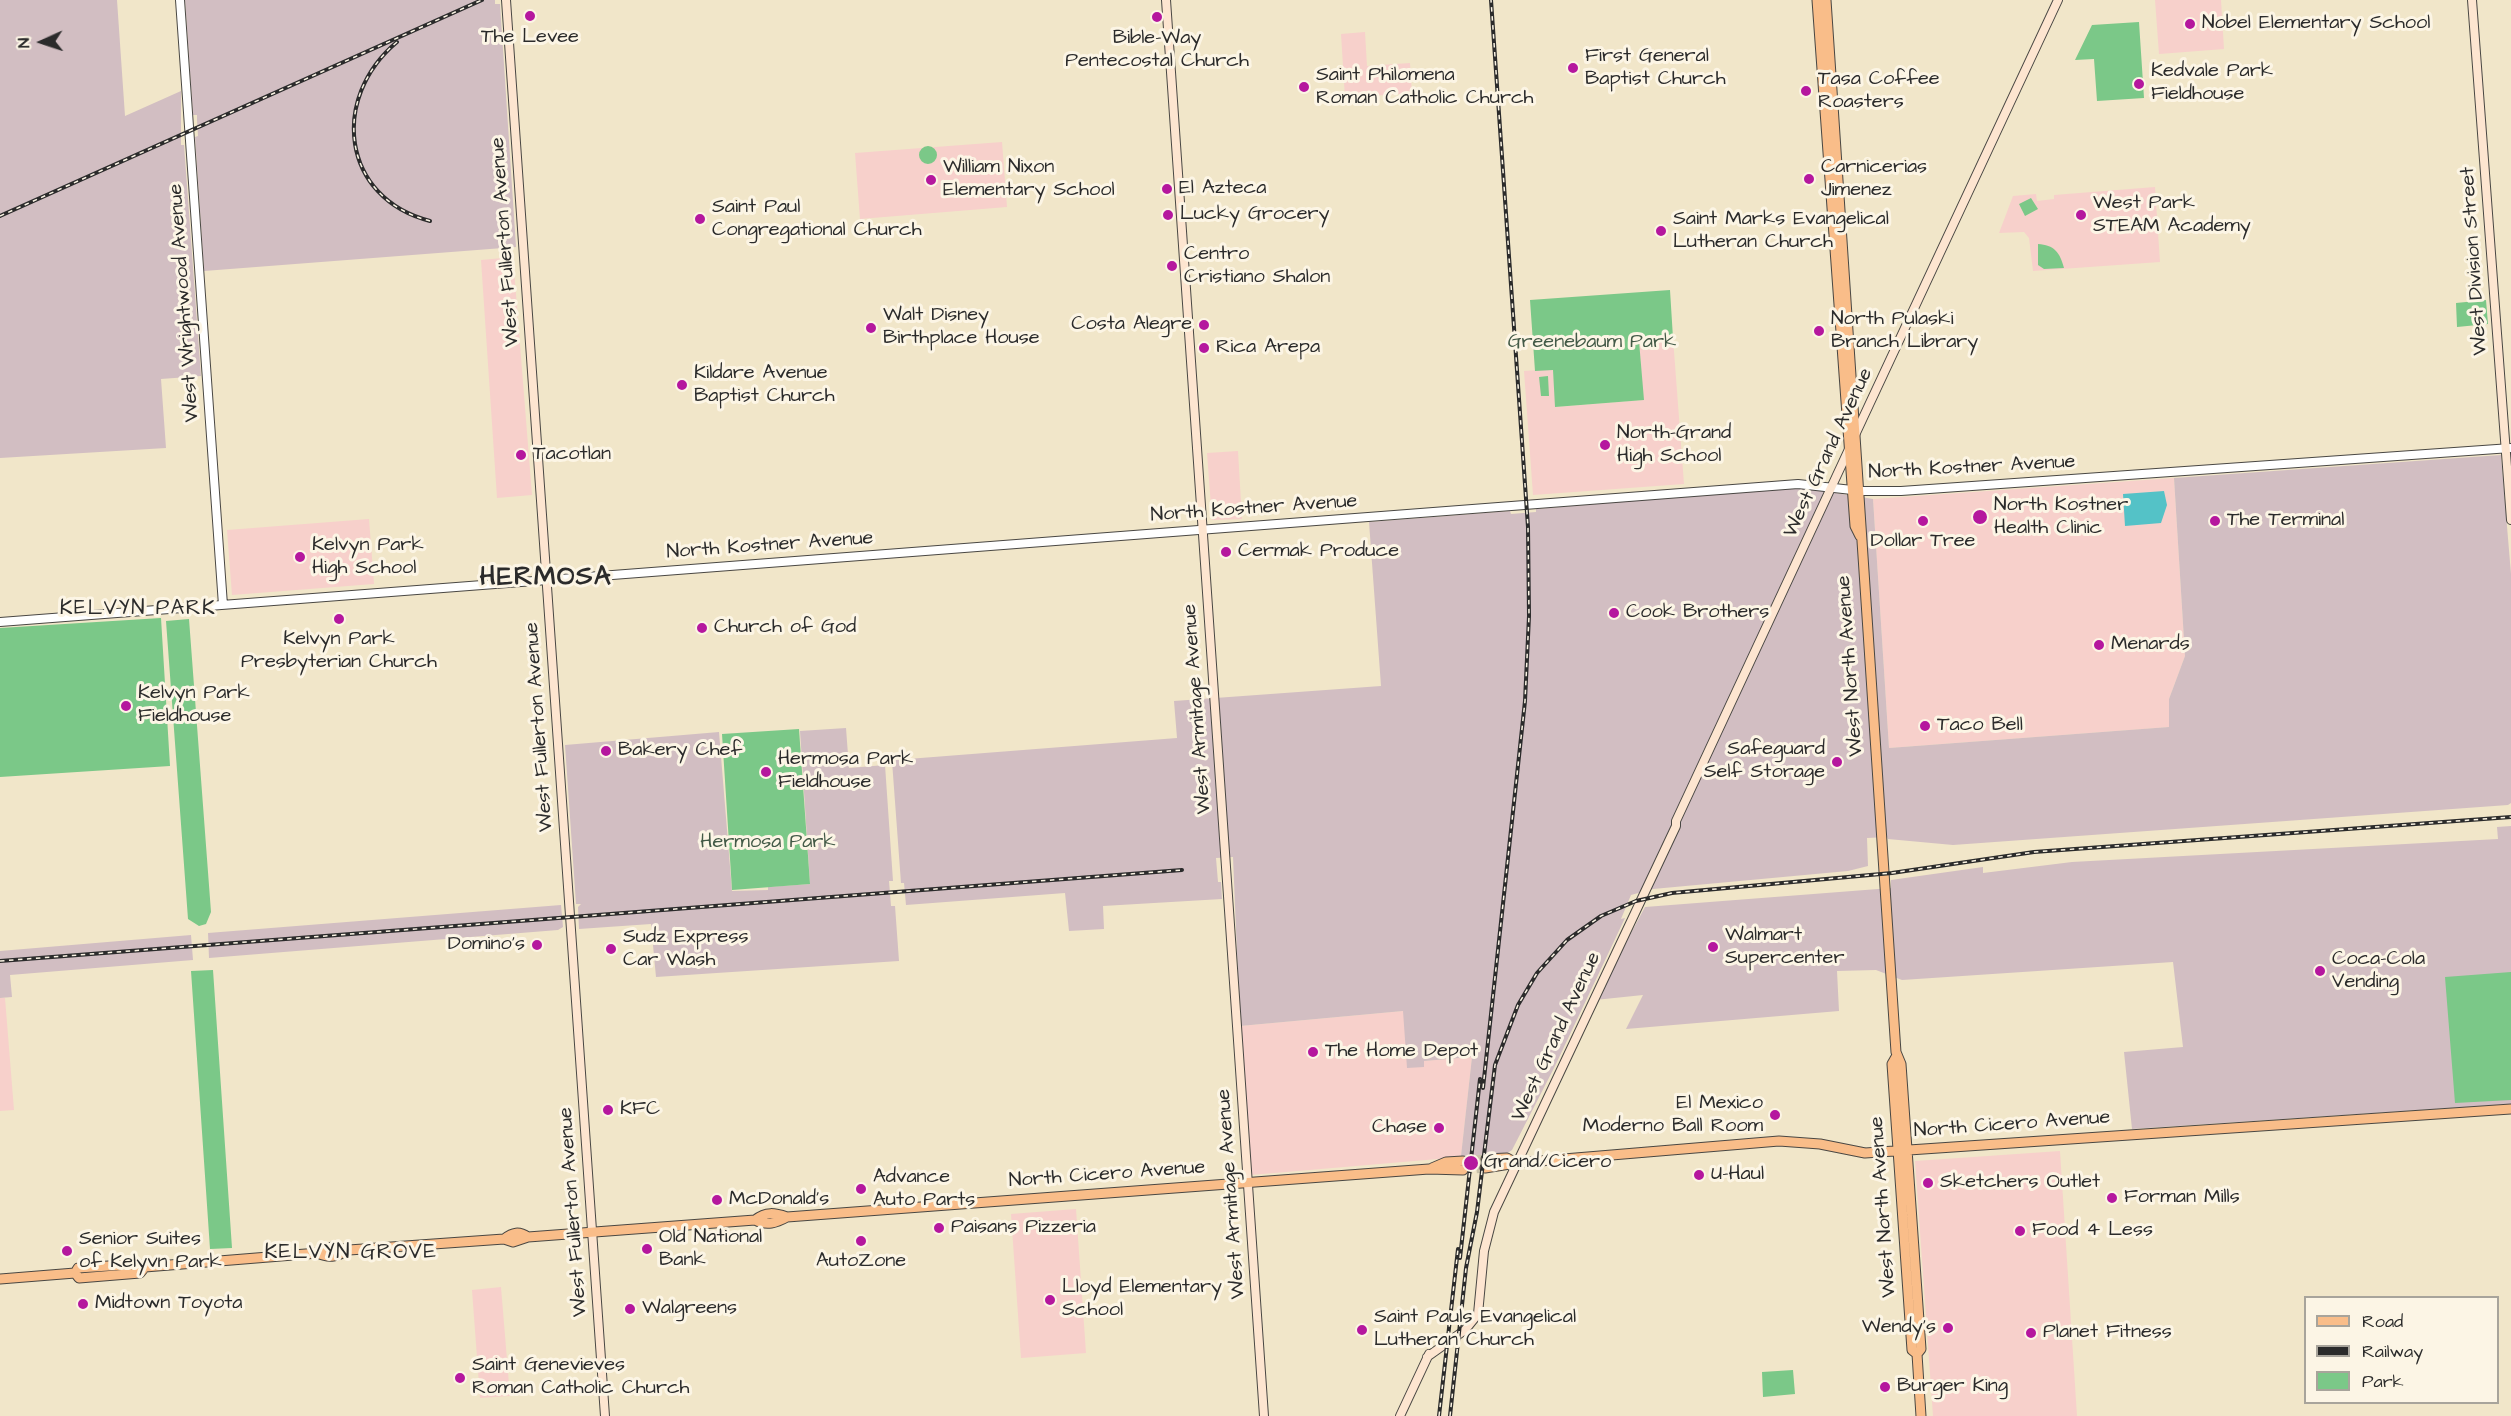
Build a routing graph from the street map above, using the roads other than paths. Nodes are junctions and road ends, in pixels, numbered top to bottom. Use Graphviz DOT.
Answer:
graph roads {
  1 [pos="180,0"];
  2 [pos="506,0"];
  3 [pos="1166,0"];
  4 [pos="1817,0"];
  5 [pos="1826,0"];
  6 [pos="2058,0"];
  7 [pos="2472,0"];
  8 [pos="1857,432"];
  9 [pos="2508,448"];
  10 [pos="1849,450"];
  11 [pos="1832,487"];
  12 [pos="1856,491"];
  13 [pos="2511,520"];
  14 [pos="1202,529"];
  15 [pos="546,580"];
  16 [pos="223,604"];
  17 [pos="0,622"];
  18 [pos="2511,1109"];
  19 [pos="1902,1151"];
  20 [pos="1516,1163"];
  21 [pos="1485,1164"];
  22 [pos="1463,1166"];
  23 [pos="1248,1183"];
  24 [pos="592,1232"];
  25 [pos="0,1279"];
  26 [pos="605,1416"];
  27 [pos="1264,1416"];
  28 [pos="1400,1416"];
  29 [pos="1921,1416"];
  1 -- 16 [label="street, West Wrightwood Avenue"];
  2 -- 15 [label="main road, West Fullerton Avenue"];
  3 -- 14 [label="main road, West Armitage Avenue"];
  4 -- 10 [label="main road, West North Avenue"];
  5 -- 8 [label="main road, West North Avenue"];
  6 -- 8 [label="main road, West Grand Avenue"];
  7 -- 9 [label="main road, West Division Street"];
  8 -- 10 [label="main road, West Grand Avenue"];
  8 -- 12 [label="main road, West North Avenue"];
  9 -- 12 [label="street, North Kostner Avenue"];
  9 -- 13 [label="main road, West Division Street"];
  10 -- 11 [label="main road, West Grand Avenue"];
  10 -- 12 [label="main road, West North Avenue"];
  11 -- 12 [label="street, North Kostner Avenue"];
  11 -- 14 [label="street, North Kostner Avenue"];
  11 -- 20 [label="main road, West Grand Avenue"];
  12 -- 19 [label="main road, West North Avenue"];
  14 -- 15 [label="street, North Kostner Avenue"];
  14 -- 23 [label="main road, West Armitage Avenue"];
  15 -- 16 [label="street, North Kostner Avenue"];
  15 -- 24 [label="main road, West Fullerton Avenue"];
  16 -- 17 [label="street, North Kostner Avenue"];
  18 -- 19 [label="main road, North Cicero Avenue"];
  19 -- 20 [label="main road, North Cicero Avenue"];
  19 -- 29 [label="main road, West North Avenue"];
  20 -- 21 [label="main road, North Cicero Avenue"];
  20 -- 28 [label="main road, West Grand Avenue"];
  22 -- 23 [label="main road, North Cicero Avenue"];
  23 -- 24 [label="main road, North Cicero Avenue"];
  23 -- 27 [label="main road, West Armitage Avenue"];
  24 -- 25 [label="main road, North Cicero Avenue"];
  24 -- 26 [label="main road, West Fullerton Avenue"];
}
